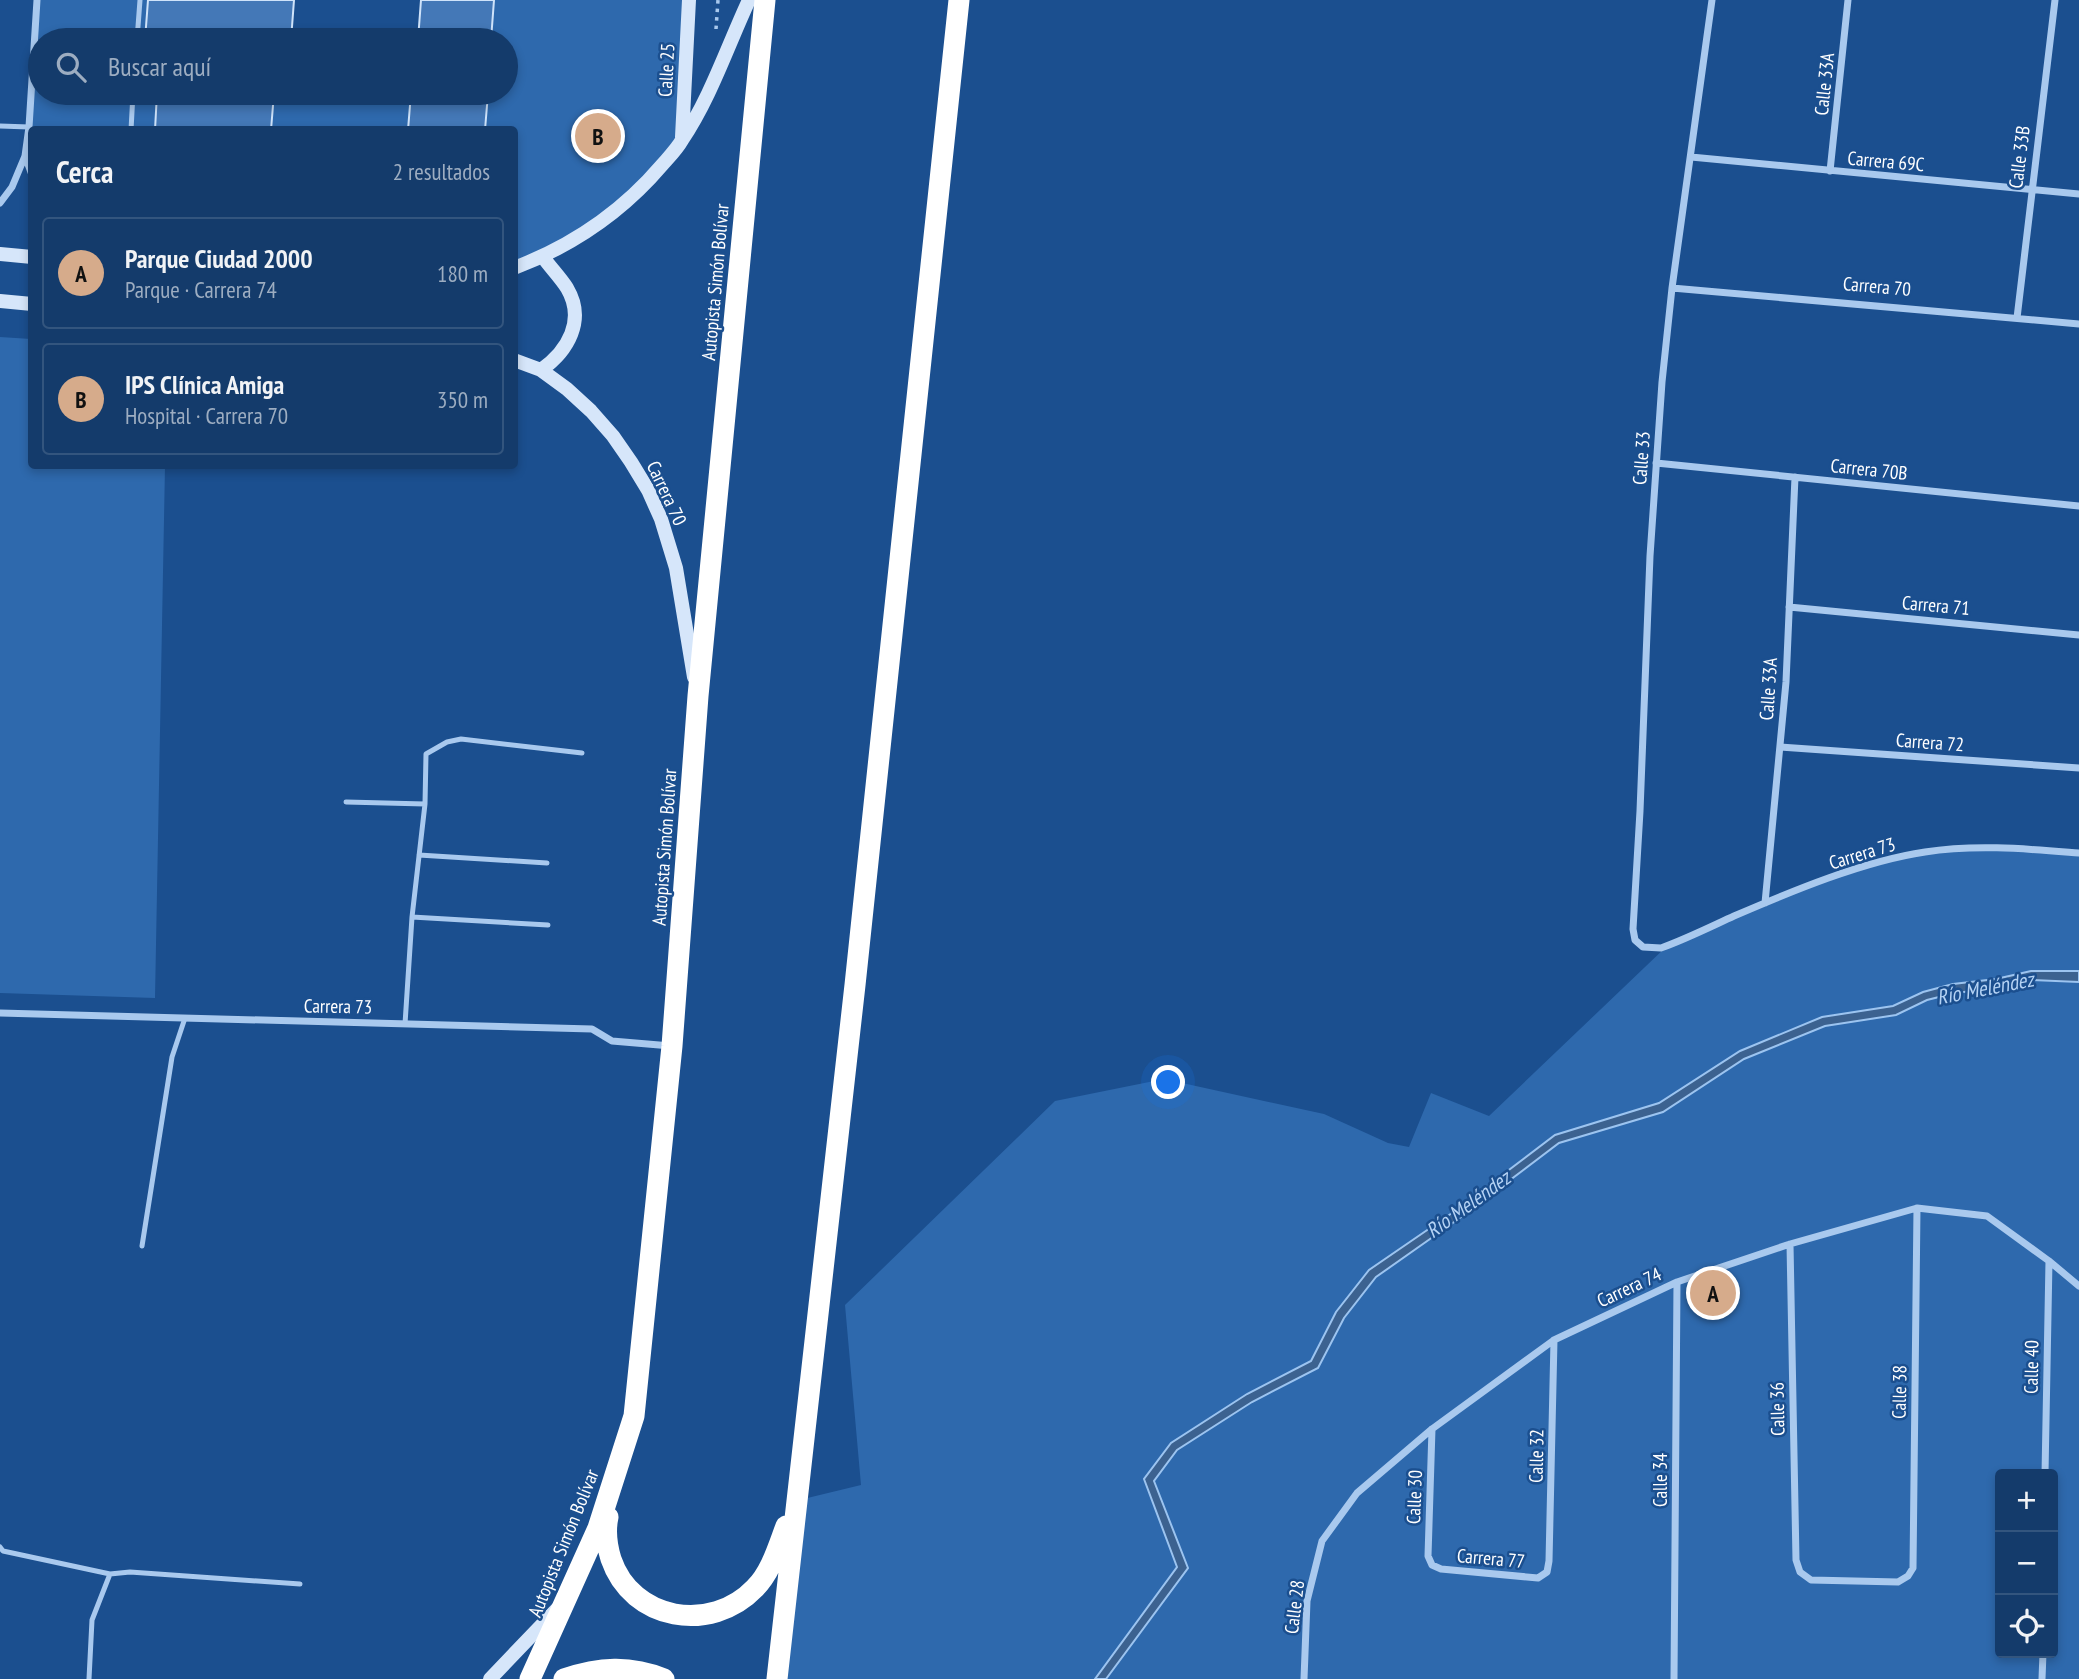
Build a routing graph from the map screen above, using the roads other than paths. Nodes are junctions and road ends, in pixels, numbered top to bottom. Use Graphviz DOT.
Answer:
graph roads {
  1 [pos="37,0"];
  2 [pos="140,0"];
  3 [pos="690,0"];
  4 [pos="749,0"];
  5 [pos="765,0"];
  6 [pos="959,0"];
  7 [pos="1712,0"];
  8 [pos="1848,0"];
  9 [pos="2055,0"];
  10 [pos="35,28"];
  11 [pos="138,28"];
  12 [pos="30,105"];
  13 [pos="132,105"];
  14 [pos="0,126"];
  15 [pos="29,126"];
  16 [pos="131,126"];
  17 [pos="28,127"];
  18 [pos="28,134"];
  19 [pos="682,142"];
  20 [pos="25,156"];
  21 [pos="1691,157"];
  22 [pos="28,164"];
  23 [pos="1830,172"];
  24 [pos="2031,190"];
  25 [pos="2079,194"];
  26 [pos="0,203"];
  27 [pos="0,254"];
  28 [pos="28,257"];
  29 [pos="543,257"];
  30 [pos="518,266"];
  31 [pos="1672,288"];
  32 [pos="0,301"];
  33 [pos="28,304"];
  34 [pos="2017,318"];
  35 [pos="2079,324"];
  36 [pos="518,361"];
  37 [pos="541,370"];
  38 [pos="1657,463"];
  39 [pos="1795,477"];
  40 [pos="2079,506"];
  41 [pos="1789,607"];
  42 [pos="2079,635"];
  43 [pos="698,696"];
  44 [pos="1780,747"];
  45 [pos="582,752"];
  46 [pos="2079,768"];
  47 [pos="346,802"];
  48 [pos="425,804"];
  49 [pos="2079,853"];
  50 [pos="419,855"];
  51 [pos="547,863"];
  52 [pos="1765,903"];
  53 [pos="412,917"];
  54 [pos="548,925"];
  55 [pos="1667,946"];
  56 [pos="0,1013"];
  57 [pos="185,1018"];
  58 [pos="405,1024"];
  59 [pos="672,1046"];
  60 [pos="1917,1208"];
  61 [pos="1790,1244"];
  62 [pos="142,1245"];
  63 [pos="2049,1261"];
  64 [pos="1678,1282"];
  65 [pos="2079,1286"];
  66 [pos="1555,1340"];
  67 [pos="1432,1429"];
  68 [pos="625,1447"];
  69 [pos="2045,1469"];
  70 [pos="795,1501"];
  71 [pos="1322,1541"];
  72 [pos="0,1547"];
  73 [pos="1432,1564"];
  74 [pos="1547,1572"];
  75 [pos="1800,1572"];
  76 [pos="110,1574"];
  77 [pos="300,1584"];
  78 [pos="568,1598"];
  79 [pos="2043,1658"];
  80 [pos="89,1679"];
  81 [pos="490,1679"];
  82 [pos="530,1679"];
  83 [pos="564,1679"];
  84 [pos="664,1679"];
  85 [pos="776,1679"];
  86 [pos="1304,1679"];
  87 [pos="1674,1679"];
  88 [pos="2042,1679"];
  1 -- 10 [label="street"];
  2 -- 11 [label="lane"];
  3 -- 19 [label="street, Calle 25"];
  4 -- 19 [label="street"];
  5 -- 43 [label="highway, Autopista Simón Bolívar"];
  6 -- 70 [label="highway"];
  7 -- 21 [label="street, Calle 33"];
  8 -- 23 [label="street, Calle 33A"];
  9 -- 24 [label="street, Calle 33B"];
  12 -- 15 [label="street"];
  13 -- 16 [label="lane"];
  14 -- 17 [label="lane"];
  18 -- 20 [label="street"];
  19 -- 29 [label="street"];
  20 -- 22 [label="street"];
  20 -- 26 [label="street"];
  21 -- 23 [label="street, Carrera 69C"];
  21 -- 31 [label="street, Calle 33"];
  23 -- 24 [label="street, Carrera 69C"];
  24 -- 25 [label="street, Carrera 69C"];
  24 -- 34 [label="street, Calle 33B"];
  27 -- 28 [label="street"];
  29 -- 30 [label="street"];
  29 -- 37 [label="street"];
  31 -- 34 [label="street, Carrera 70"];
  31 -- 38 [label="street, Calle 33"];
  32 -- 33 [label="street"];
  34 -- 35 [label="street, Carrera 70"];
  36 -- 37 [label="street, Carrera 70"];
  37 -- 43 [label="street, Carrera 70"];
  38 -- 39 [label="street, Carrera 70B"];
  38 -- 55 [label="street, Calle 33"];
  39 -- 40 [label="street, Carrera 70B"];
  39 -- 41 [label="street, Calle 33A"];
  41 -- 42 [label="street, Carrera 71"];
  41 -- 44 [label="street, Calle 33A"];
  43 -- 59 [label="highway, Autopista Simón Bolívar"];
  44 -- 46 [label="street, Carrera 72"];
  44 -- 52 [label="street, Calle 33A"];
  45 -- 48 [label="lane"];
  47 -- 48 [label="lane"];
  48 -- 50 [label="lane"];
  49 -- 52 [label="street, Carrera 73"];
  50 -- 51 [label="lane"];
  50 -- 53 [label="lane"];
  52 -- 55 [label="street, Carrera 73"];
  53 -- 54 [label="lane"];
  53 -- 58 [label="lane"];
  56 -- 57 [label="street, Carrera 73"];
  57 -- 58 [label="street, Carrera 73"];
  57 -- 62 [label="lane"];
  58 -- 59 [label="street, Carrera 73"];
  59 -- 68 [label="highway, Autopista Simón Bolívar"];
  60 -- 61 [label="street, Carrera 74"];
  60 -- 63 [label="street, Carrera 74"];
  60 -- 75 [label="street, Calle 38"];
  61 -- 64 [label="street, Carrera 74"];
  61 -- 75 [label="street, Calle 36"];
  63 -- 65 [label="street, Carrera 74"];
  63 -- 69 [label="street, Calle 40"];
  64 -- 66 [label="street, Carrera 74"];
  64 -- 87 [label="street, Calle 34"];
  66 -- 67 [label="street, Carrera 74"];
  66 -- 74 [label="street, Calle 32"];
  67 -- 71 [label="street, Carrera 74"];
  67 -- 73 [label="street, Calle 30"];
  68 -- 70 [label="highway"];
  68 -- 78 [label="highway, Autopista Simón Bolívar"];
  70 -- 85 [label="highway"];
  71 -- 86 [label="street, Calle 28"];
  72 -- 76 [label="lane"];
  73 -- 74 [label="street, Carrera 77"];
  76 -- 77 [label="lane"];
  76 -- 80 [label="lane"];
  78 -- 81 [label="street"];
  78 -- 82 [label="highway, Autopista Simón Bolívar"];
  79 -- 88 [label="street"];
  83 -- 84 [label="highway"];
}
